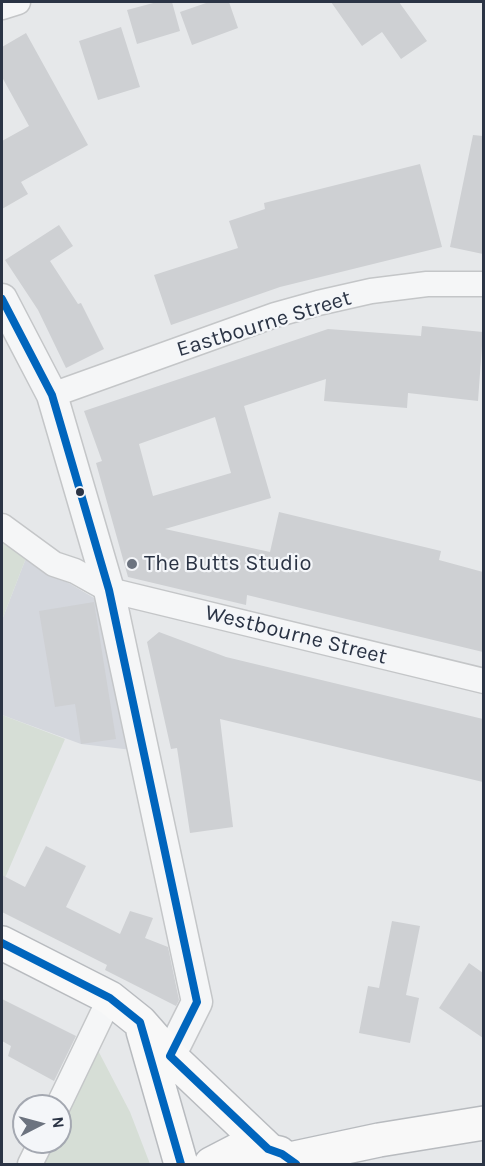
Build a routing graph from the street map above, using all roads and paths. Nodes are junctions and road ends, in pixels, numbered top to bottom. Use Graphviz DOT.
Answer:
graph roads {
  1 [pos="18,2"];
  2 [pos="2,7"];
  3 [pos="483,284"];
  4 [pos="2,299"];
  5 [pos="52,396"];
  6 [pos="2,526"];
  7 [pos="109,590"];
  8 [pos="483,681"];
  9 [pos="2,943"];
  10 [pos="110,998"];
  11 [pos="140,1022"];
  12 [pos="170,1056"];
  13 [pos="64,1094"];
  14 [pos="483,1123"];
  15 [pos="379,1140"];
  16 [pos="285,1158"];
  17 [pos="181,1164"];
  18 [pos="211,1164"];
  19 [pos="354,1164"];
  1 -- 2 [label="street"];
  3 -- 5 [label="street, Eastbourne Street"];
  4 -- 5 [label="street"];
  5 -- 7 [label="street"];
  6 -- 7 [label="street, Westbourne Street"];
  7 -- 8 [label="street, Westbourne Street"];
  7 -- 12 [label="street"];
  9 -- 10 [label="highway"];
  10 -- 11 [label="highway"];
  10 -- 13 [label="street"];
  11 -- 12 [label="highway"];
  11 -- 17 [label="highway"];
  12 -- 16 [label="highway"];
  14 -- 15 [label="highway"];
  15 -- 16 [label="highway"];
  15 -- 19 [label="highway"];
  16 -- 18 [label="highway"];
}
